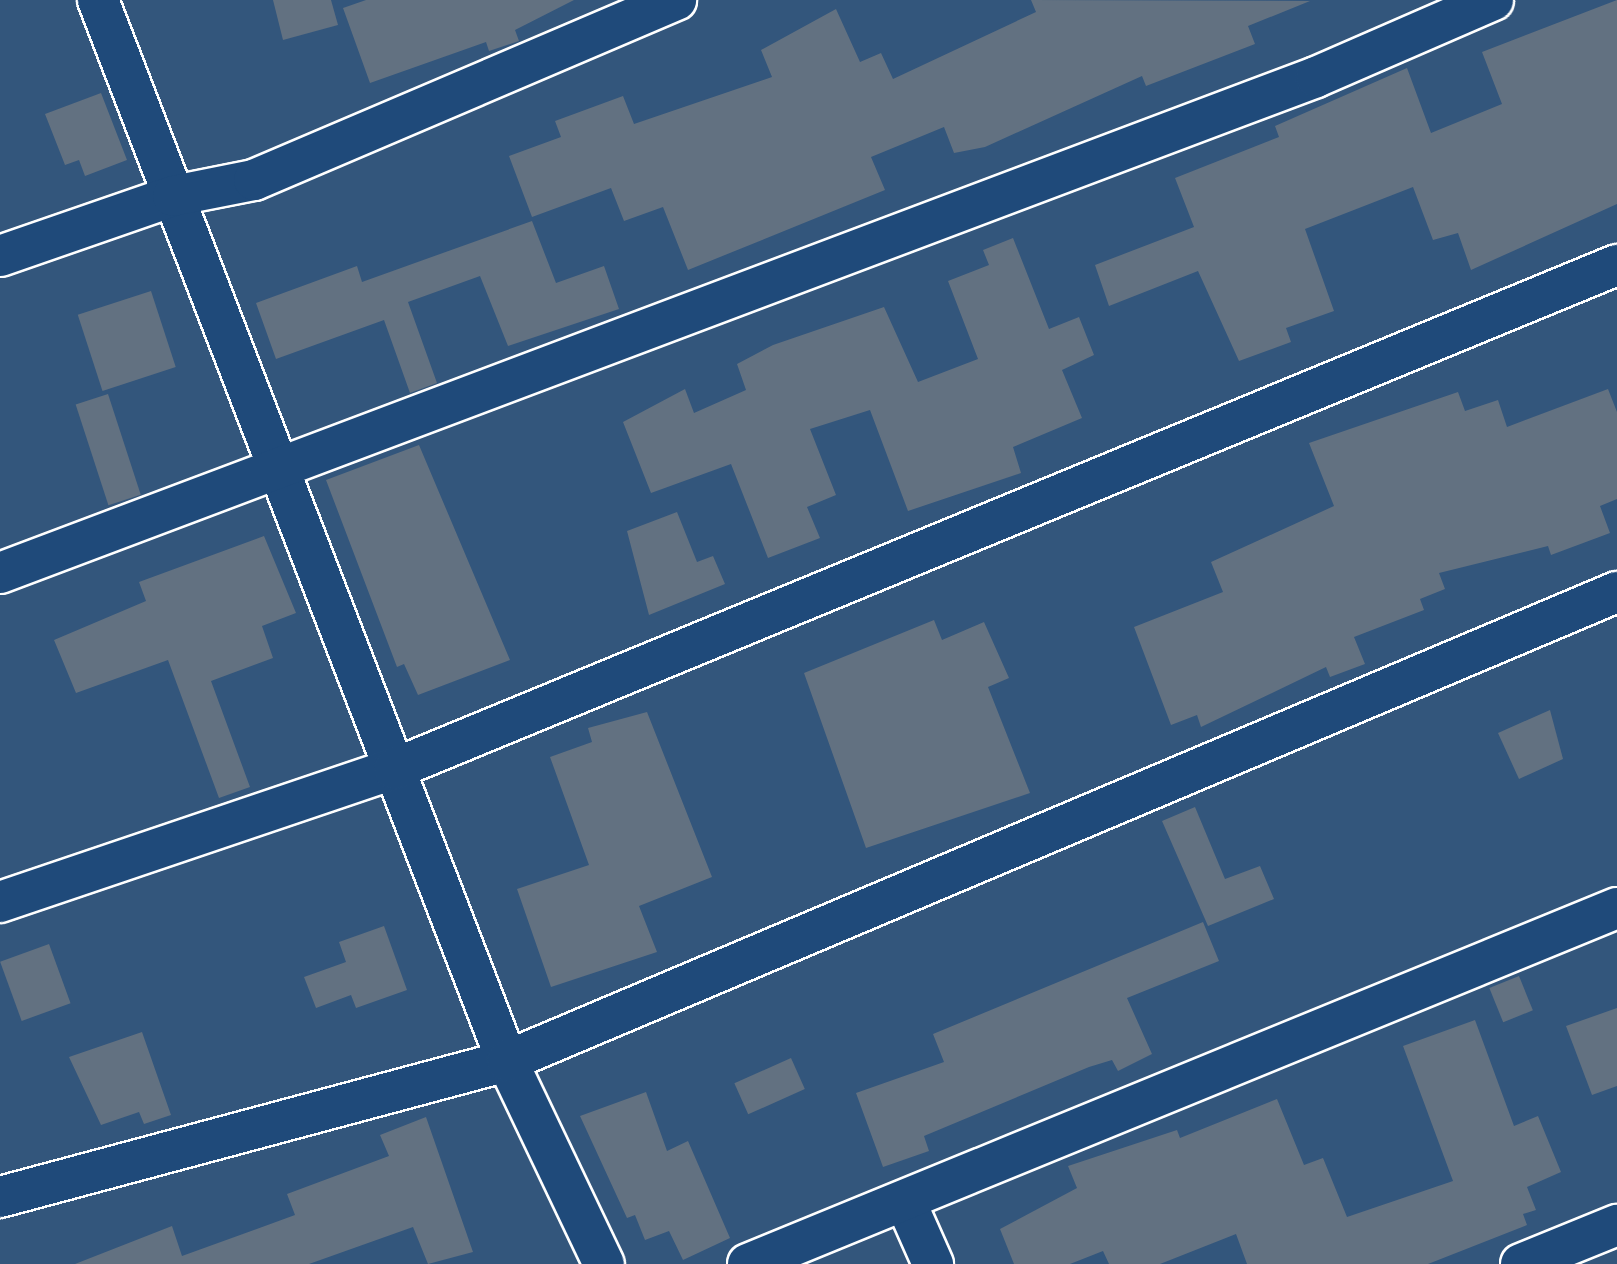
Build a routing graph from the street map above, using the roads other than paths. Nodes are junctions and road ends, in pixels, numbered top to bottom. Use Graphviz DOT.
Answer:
graph roads {
  1 [pos="98,0"];
  2 [pos="676,0"];
  3 [pos="1493,0"];
  4 [pos="172,196"];
  5 [pos="0,256"];
  6 [pos="1617,265"];
  7 [pos="278,467"];
  8 [pos="0,573"];
  9 [pos="1617,592"];
  10 [pos="394,770"];
  11 [pos="0,902"];
  12 [pos="1617,908"];
  13 [pos="507,1061"];
  14 [pos="0,1197"];
  15 [pos="906,1203"];
  16 [pos="1617,1225"];
  17 [pos="604,1264"];
  18 [pos="748,1264"];
  19 [pos="933,1264"];
  20 [pos="1522,1264"];
  1 -- 4 [label="street"];
  2 -- 4 [label="street"];
  3 -- 7 [label="street"];
  4 -- 5 [label="street"];
  4 -- 7 [label="street"];
  6 -- 10 [label="street"];
  7 -- 8 [label="street"];
  7 -- 10 [label="street"];
  9 -- 13 [label="street"];
  10 -- 11 [label="street"];
  10 -- 13 [label="street"];
  12 -- 15 [label="street"];
  13 -- 14 [label="street"];
  13 -- 17 [label="street"];
  15 -- 18 [label="street"];
  15 -- 19 [label="street"];
  16 -- 20 [label="street"];
}
